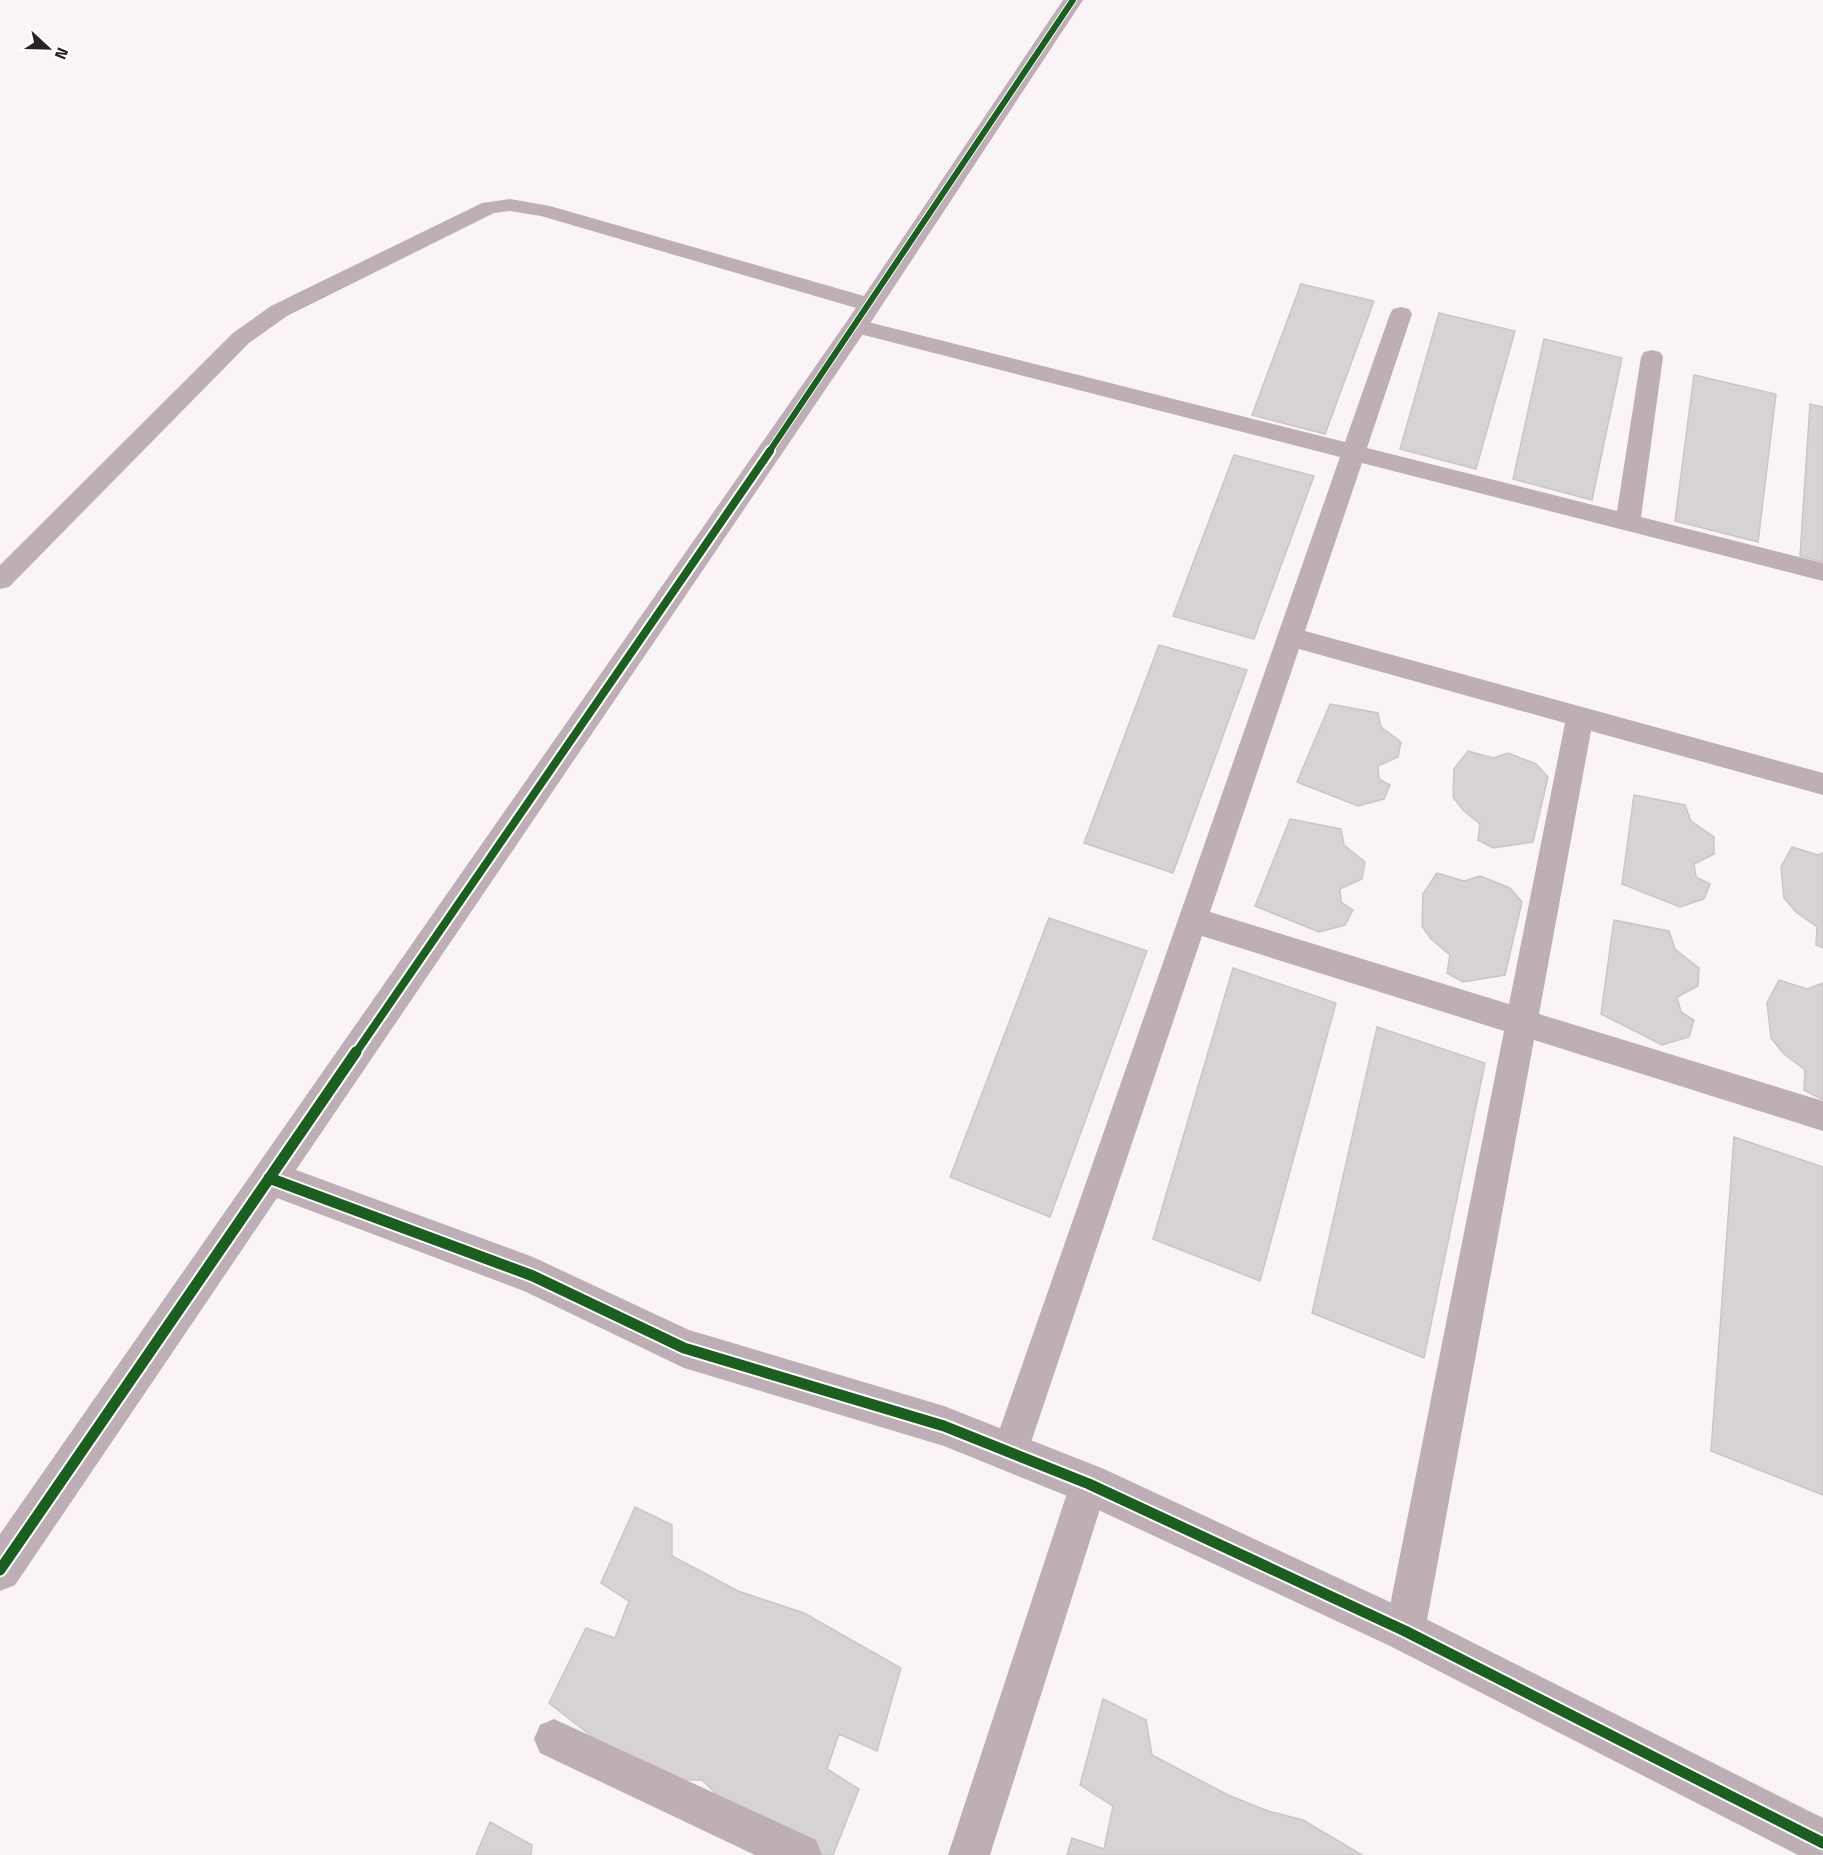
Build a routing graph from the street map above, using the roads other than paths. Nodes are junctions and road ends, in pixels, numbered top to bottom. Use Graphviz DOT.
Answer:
graph roads {
  1 [pos="1073,0"];
  2 [pos="1401,314"];
  3 [pos="863,316"];
  4 [pos="1652,357"];
  5 [pos="1354,452"];
  6 [pos="1628,522"];
  7 [pos="1823,572"];
  8 [pos="0,580"];
  9 [pos="1290,637"];
  10 [pos="1580,716"];
  11 [pos="1823,784"];
  12 [pos="1193,920"];
  13 [pos="1522,1022"];
  14 [pos="1823,1116"];
  15 [pos="269,1178"];
  16 [pos="1009,1454"];
  17 [pos="1089,1484"];
  18 [pos="0,1570"];
  19 [pos="1405,1631"];
  20 [pos="554,1738"];
  21 [pos="1823,1843"];
  22 [pos="801,1855"];
  23 [pos="969,1855"];
  1 -- 3 [label="street"];
  2 -- 5 [label="lane"];
  3 -- 5 [label="lane"];
  3 -- 8 [label="lane"];
  3 -- 15 [label="street"];
  4 -- 6 [label="lane"];
  5 -- 6 [label="lane"];
  5 -- 9 [label="lane"];
  6 -- 7 [label="lane"];
  9 -- 10 [label="lane"];
  9 -- 12 [label="lane"];
  10 -- 11 [label="lane"];
  10 -- 13 [label="lane"];
  12 -- 13 [label="lane"];
  12 -- 16 [label="lane"];
  13 -- 14 [label="lane"];
  13 -- 19 [label="lane"];
  15 -- 16 [label="street"];
  15 -- 18 [label="street"];
  16 -- 17 [label="street"];
  17 -- 19 [label="street"];
  17 -- 23 [label="lane"];
  19 -- 21 [label="street"];
  20 -- 22 [label="lane"];
}
